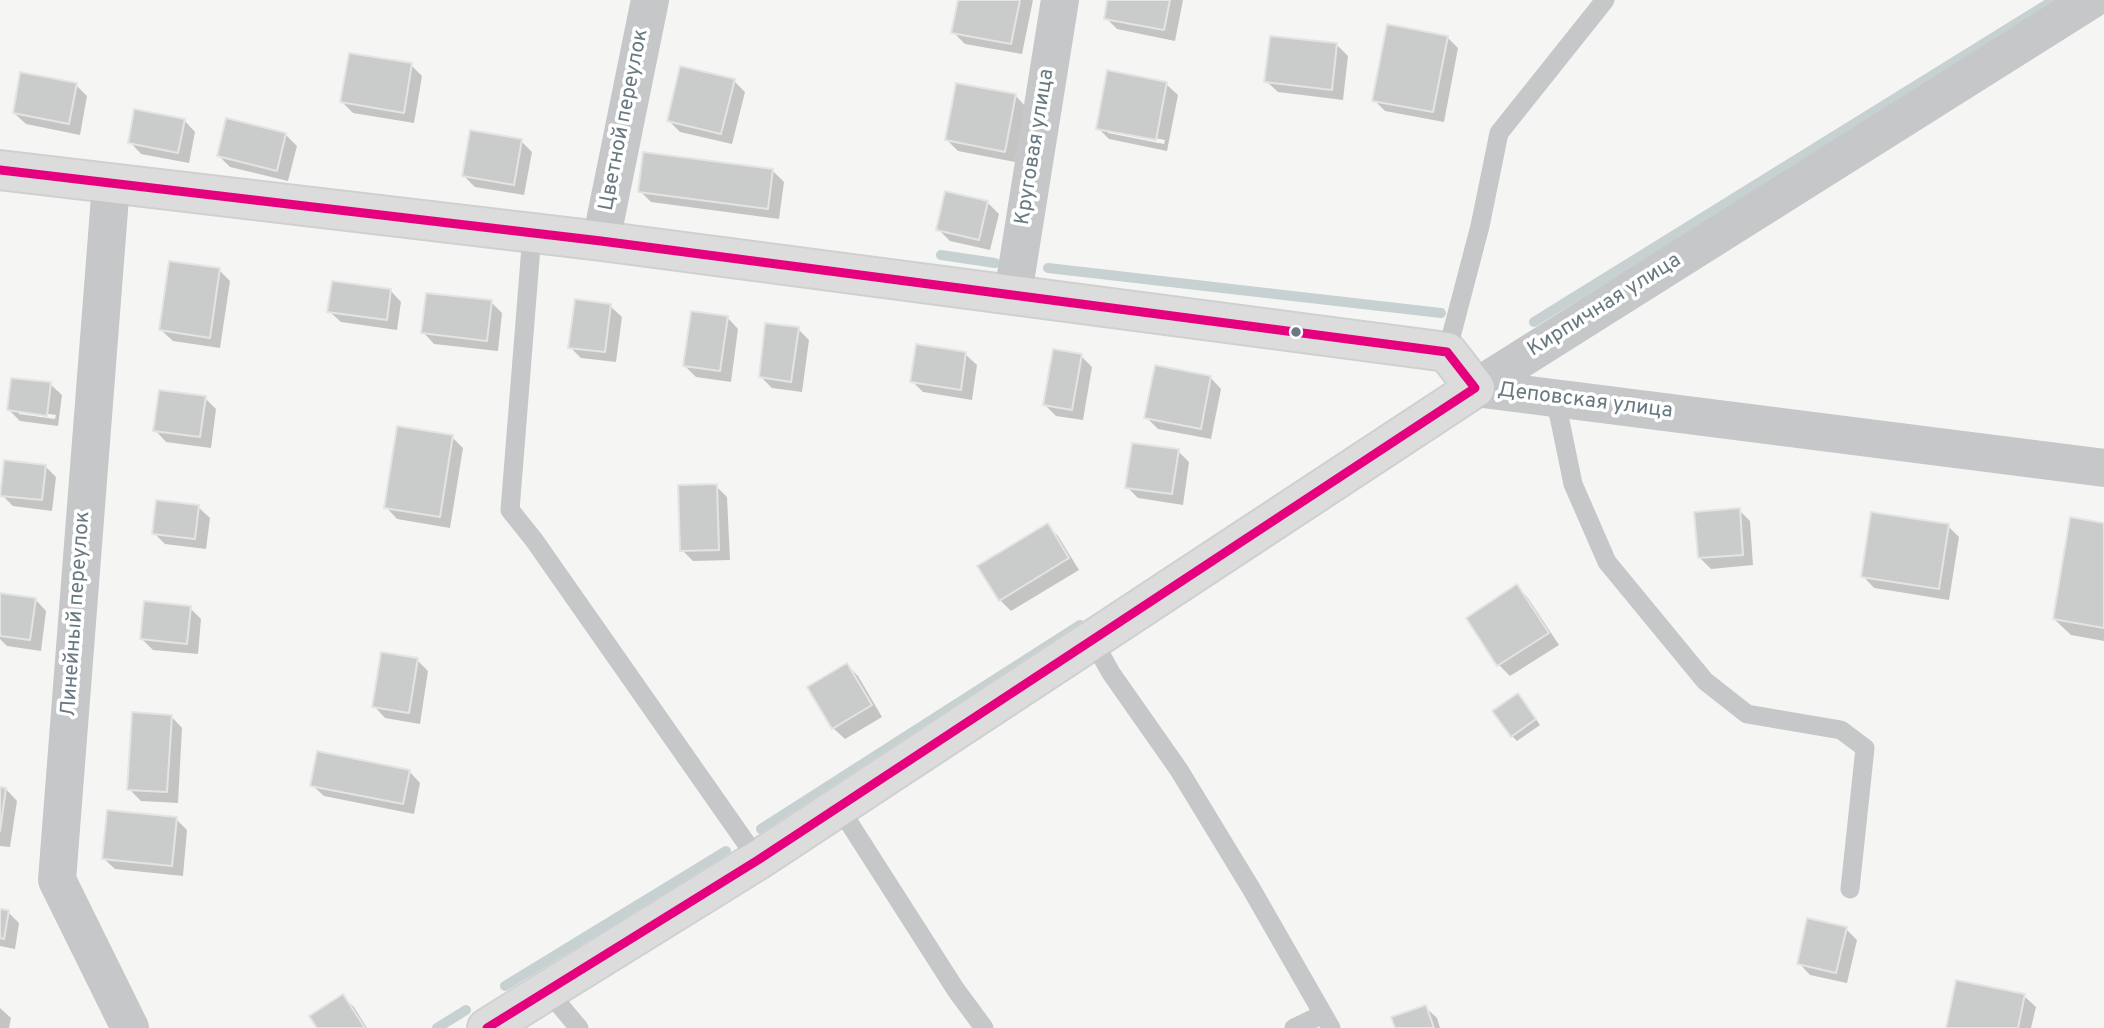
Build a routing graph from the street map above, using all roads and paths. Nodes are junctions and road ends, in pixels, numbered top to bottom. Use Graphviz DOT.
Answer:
graph roads {
  1 [pos="650,0"];
  2 [pos="1060,0"];
  3 [pos="1605,0"];
  4 [pos="2091,0"];
  5 [pos="0,170"];
  6 [pos="111,184"];
  7 [pos="531,234"];
  8 [pos="601,241"];
  9 [pos="1013,294"];
  10 [pos="1447,352"];
  11 [pos="1475,388"];
  12 [pos="1552,397"];
  13 [pos="2104,468"];
  14 [pos="1092,639"];
  15 [pos="839,807"];
  16 [pos="758,860"];
  17 [pos="1850,889"];
  18 [pos="547,989"];
  19 [pos="1326,1021"];
  20 [pos="130,1028"];
  21 [pos="487,1028"];
  22 [pos="579,1028"];
  23 [pos="984,1028"];
  24 [pos="1294,1028"];
  1 -- 8 [label="street, Цветной переулок"];
  2 -- 9 [label="street, Круговая улица"];
  3 -- 10 [label="lane"];
  4 -- 11 [label="street, Кирпичная улица"];
  5 -- 6 [label="street"];
  6 -- 7 [label="street"];
  6 -- 20 [label="street, Линейный переулок"];
  7 -- 8 [label="street"];
  7 -- 16 [label="lane"];
  8 -- 9 [label="street"];
  9 -- 10 [label="street"];
  10 -- 11 [label="street, Деповская улица"];
  11 -- 12 [label="street, Деповская улица"];
  11 -- 14 [label="street, Кирпичная улица"];
  12 -- 13 [label="street, Деповская улица"];
  12 -- 17 [label="lane"];
  14 -- 15 [label="street, Кирпичная улица"];
  14 -- 19 [label="lane"];
  15 -- 16 [label="street, Кирпичная улица"];
  15 -- 23 [label="lane"];
  16 -- 18 [label="street, Кирпичная улица"];
  18 -- 21 [label="street, Кирпичная улица"];
  18 -- 22 [label="lane"];
  19 -- 24 [label="lane"];
}
